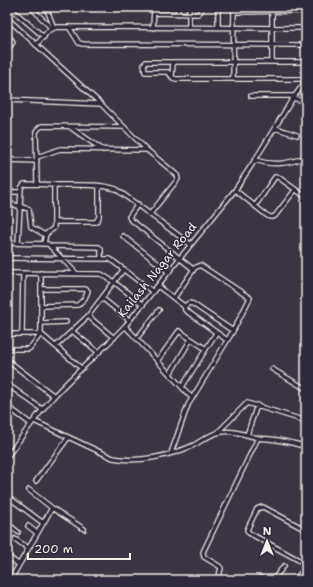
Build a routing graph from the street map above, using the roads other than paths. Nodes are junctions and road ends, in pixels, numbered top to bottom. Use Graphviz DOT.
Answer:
graph roads {
  1 [pos="9,7"];
  2 [pos="31,7"];
  3 [pos="46,7"];
  4 [pos="154,7"];
  5 [pos="178,7"];
  6 [pos="189,7"];
  7 [pos="200,7"];
  8 [pos="218,7"];
  9 [pos="234,7"];
  10 [pos="249,7"];
  11 [pos="264,9"];
  12 [pos="272,11"];
  13 [pos="306,11"];
  14 [pos="234,12"];
  15 [pos="249,12"];
  16 [pos="154,13"];
  17 [pos="178,14"];
  18 [pos="190,14"];
  19 [pos="7,18"];
  20 [pos="69,27"];
  21 [pos="53,28"];
  22 [pos="154,28"];
  23 [pos="189,28"];
  24 [pos="218,28"];
  25 [pos="234,28"];
  26 [pos="272,28"];
  27 [pos="306,28"];
  28 [pos="7,35"];
  29 [pos="44,37"];
  30 [pos="36,45"];
  31 [pos="233,45"];
  32 [pos="272,45"];
  33 [pos="306,45"];
  34 [pos="7,51"];
  35 [pos="173,62"];
  36 [pos="233,62"];
  37 [pos="272,62"];
  38 [pos="306,62"];
  39 [pos="172,77"];
  40 [pos="232,79"];
  41 [pos="306,80"];
  42 [pos="251,96"];
  43 [pos="294,97"];
  44 [pos="7,100"];
  45 [pos="306,102"];
  46 [pos="101,104"];
  47 [pos="69,127"];
  48 [pos="124,127"];
  49 [pos="275,128"];
  50 [pos="297,134"];
  51 [pos="103,150"];
  52 [pos="147,150"];
  53 [pos="306,157"];
  54 [pos="37,159"];
  55 [pos="7,160"];
  56 [pos="255,160"];
  57 [pos="37,184"];
  58 [pos="54,185"];
  59 [pos="100,186"];
  60 [pos="235,190"];
  61 [pos="294,190"];
  62 [pos="20,192"];
  63 [pos="7,193"];
  64 [pos="306,197"];
  65 [pos="138,204"];
  66 [pos="19,206"];
  67 [pos="255,206"];
  68 [pos="150,214"];
  69 [pos="54,222"];
  70 [pos="45,235"];
  71 [pos="123,236"];
  72 [pos="7,243"];
  73 [pos="18,243"];
  74 [pos="44,243"];
  75 [pos="190,244"];
  76 [pos="50,246"];
  77 [pos="7,258"];
  78 [pos="60,258"];
  79 [pos="100,258"];
  80 [pos="179,259"];
  81 [pos="124,269"];
  82 [pos="194,269"];
  83 [pos="169,272"];
  84 [pos="7,273"];
  85 [pos="23,273"];
  86 [pos="41,273"];
  87 [pos="76,273"];
  88 [pos="114,282"];
  89 [pos="158,286"];
  90 [pos="41,289"];
  91 [pos="153,292"];
  92 [pos="102,298"];
  93 [pos="174,298"];
  94 [pos="143,305"];
  95 [pos="41,306"];
  96 [pos="185,306"];
  97 [pos="159,310"];
  98 [pos="88,316"];
  99 [pos="130,320"];
  100 [pos="66,322"];
  101 [pos="41,323"];
  102 [pos="125,326"];
  103 [pos="232,331"];
  104 [pos="72,332"];
  105 [pos="216,333"];
  106 [pos="7,334"];
  107 [pos="22,334"];
  108 [pos="41,334"];
  109 [pos="114,338"];
  110 [pos="137,338"];
  111 [pos="192,339"];
  112 [pos="227,340"];
  113 [pos="56,346"];
  114 [pos="14,349"];
  115 [pos="206,349"];
  116 [pos="98,352"];
  117 [pos="7,360"];
  118 [pos="158,360"];
  119 [pos="81,368"];
  120 [pos="272,369"];
  121 [pos="170,374"];
  122 [pos="7,384"];
  123 [pos="182,387"];
  124 [pos="306,389"];
  125 [pos="54,396"];
  126 [pos="192,398"];
  127 [pos="257,405"];
  128 [pos="7,406"];
  129 [pos="43,410"];
  130 [pos="306,421"];
  131 [pos="32,423"];
  132 [pos="217,433"];
  133 [pos="247,434"];
  134 [pos="68,438"];
  135 [pos="258,438"];
  136 [pos="306,446"];
  137 [pos="172,452"];
  138 [pos="7,457"];
  139 [pos="36,481"];
  140 [pos="29,490"];
  141 [pos="7,496"];
  142 [pos="52,508"];
  143 [pos="7,523"];
  144 [pos="42,523"];
  145 [pos="28,526"];
  146 [pos="84,529"];
  147 [pos="306,530"];
  148 [pos="18,532"];
  149 [pos="37,533"];
  150 [pos="15,539"];
  151 [pos="28,548"];
  152 [pos="7,556"];
  153 [pos="18,564"];
  154 [pos="306,564"];
  155 [pos="284,566"];
  156 [pos="300,574"];
  157 [pos="7,578"];
  158 [pos="218,580"];
  159 [pos="257,580"];
  160 [pos="264,580"];
  161 [pos="273,580"];
  162 [pos="295,580"];
  1 -- 29 [label="street"];
  2 -- 21 [label="street"];
  3 -- 21 [label="street"];
  4 -- 16 [label="street"];
  5 -- 17 [label="street"];
  6 -- 18 [label="street"];
  7 -- 18 [label="street"];
  8 -- 24 [label="street"];
  9 -- 14 [label="street"];
  10 -- 15 [label="street"];
  11 -- 12 [label="street"];
  11 -- 15 [label="street"];
  12 -- 13 [label="street"];
  12 -- 26 [label="street"];
  14 -- 15 [label="street"];
  14 -- 25 [label="street"];
  16 -- 17 [label="street"];
  16 -- 22 [label="street"];
  17 -- 18 [label="street"];
  18 -- 23 [label="street"];
  19 -- 30 [label="street"];
  20 -- 21 [label="street"];
  20 -- 22 [label="street"];
  20 -- 31 [label="street"];
  21 -- 29 [label="street"];
  22 -- 23 [label="street"];
  23 -- 24 [label="street"];
  24 -- 25 [label="street"];
  25 -- 26 [label="street"];
  25 -- 31 [label="street"];
  26 -- 27 [label="street"];
  26 -- 32 [label="street"];
  28 -- 34 [label="street"];
  29 -- 30 [label="street"];
  30 -- 46 [label="street"];
  31 -- 32 [label="street"];
  31 -- 36 [label="street"];
  32 -- 33 [label="street"];
  32 -- 37 [label="street"];
  35 -- 36 [label="street"];
  35 -- 39 [label="street"];
  35 -- 39 [label="street"];
  36 -- 37 [label="street"];
  36 -- 40 [label="street"];
  37 -- 38 [label="street"];
  39 -- 40 [label="street"];
  40 -- 41 [label="street"];
  41 -- 43 [label="street, Kailash Nagar Road"];
  42 -- 43 [label="street"];
  43 -- 45 [label="street"];
  43 -- 49 [label="street, Kailash Nagar Road"];
  44 -- 46 [label="street"];
  46 -- 48 [label="street"];
  47 -- 48 [label="street"];
  47 -- 51 [label="street"];
  47 -- 54 [label="street"];
  48 -- 52 [label="street"];
  49 -- 50 [label="street"];
  49 -- 56 [label="street, Kailash Nagar Road"];
  51 -- 52 [label="street"];
  51 -- 54 [label="street"];
  52 -- 68 [label="street"];
  53 -- 56 [label="street"];
  54 -- 55 [label="street"];
  54 -- 57 [label="street"];
  56 -- 60 [label="street, Kailash Nagar Road"];
  57 -- 58 [label="street"];
  57 -- 62 [label="street"];
  58 -- 59 [label="street"];
  58 -- 69 [label="street"];
  59 -- 65 [label="street"];
  59 -- 69 [label="street"];
  60 -- 67 [label="street"];
  60 -- 75 [label="street, Kailash Nagar Road"];
  61 -- 64 [label="street"];
  61 -- 67 [label="street"];
  61 -- 67 [label="street"];
  62 -- 63 [label="street"];
  62 -- 66 [label="street"];
  63 -- 66 [label="street"];
  65 -- 68 [label="street"];
  65 -- 80 [label="street"];
  66 -- 70 [label="street"];
  66 -- 73 [label="street"];
  68 -- 75 [label="street"];
  69 -- 70 [label="street"];
  70 -- 74 [label="street"];
  71 -- 83 [label="street"];
  72 -- 73 [label="street"];
  73 -- 74 [label="street"];
  74 -- 76 [label="street"];
  75 -- 80 [label="street, Kailash Nagar Road"];
  76 -- 78 [label="street"];
  76 -- 79 [label="street"];
  77 -- 78 [label="street"];
  78 -- 79 [label="street"];
  78 -- 87 [label="street"];
  79 -- 81 [label="street"];
  80 -- 82 [label="street"];
  80 -- 83 [label="street, Kailash Nagar Road"];
  81 -- 88 [label="street"];
  81 -- 91 [label="street"];
  82 -- 93 [label="street"];
  82 -- 103 [label="street"];
  83 -- 89 [label="street, Kailash Nagar Road"];
  84 -- 85 [label="street"];
  85 -- 86 [label="street"];
  85 -- 107 [label="street"];
  86 -- 87 [label="street"];
  86 -- 90 [label="street"];
  87 -- 88 [label="street"];
  88 -- 92 [label="street"];
  88 -- 94 [label="street"];
  89 -- 91 [label="street, Kailash Nagar Road"];
  89 -- 93 [label="street"];
  90 -- 95 [label="street"];
  90 -- 95 [label="street"];
  91 -- 94 [label="street, Kailash Nagar Road"];
  92 -- 98 [label="street"];
  92 -- 99 [label="street"];
  93 -- 96 [label="street"];
  94 -- 99 [label="street, Kailash Nagar Road"];
  95 -- 101 [label="street"];
  96 -- 103 [label="street"];
  96 -- 105 [label="street"];
  97 -- 110 [label="street"];
  98 -- 104 [label="street"];
  98 -- 109 [label="street"];
  99 -- 102 [label="street, Kailash Nagar Road"];
  100 -- 101 [label="street"];
  101 -- 108 [label="street"];
  102 -- 109 [label="street, Kailash Nagar Road"];
  102 -- 110 [label="street"];
  103 -- 112 [label="street"];
  104 -- 113 [label="street"];
  104 -- 116 [label="street"];
  105 -- 112 [label="street"];
  105 -- 115 [label="street"];
  106 -- 107 [label="street"];
  107 -- 108 [label="street"];
  108 -- 113 [label="street"];
  108 -- 114 [label="street"];
  109 -- 116 [label="street, Kailash Nagar Road"];
  110 -- 118 [label="street"];
  111 -- 115 [label="street"];
  111 -- 118 [label="street"];
  111 -- 121 [label="street"];
  112 -- 126 [label="street"];
  113 -- 119 [label="street"];
  115 -- 123 [label="street"];
  116 -- 119 [label="street, Kailash Nagar Road"];
  117 -- 125 [label="street"];
  118 -- 121 [label="street"];
  119 -- 125 [label="street, Kailash Nagar Road"];
  120 -- 124 [label="street"];
  121 -- 123 [label="street"];
  122 -- 129 [label="street"];
  123 -- 126 [label="street"];
  125 -- 129 [label="street, Kailash Nagar Road"];
  126 -- 137 [label="street"];
  127 -- 130 [label="street"];
  127 -- 132 [label="street"];
  127 -- 133 [label="street"];
  128 -- 131 [label="street"];
  129 -- 131 [label="street, Kailash Nagar Road"];
  131 -- 134 [label="street"];
  131 -- 138 [label="street, Kailash Nagar Road"];
  132 -- 133 [label="street"];
  132 -- 137 [label="street"];
  133 -- 135 [label="street"];
  134 -- 137 [label="street"];
  134 -- 139 [label="street"];
  135 -- 136 [label="street"];
  135 -- 158 [label="street"];
  140 -- 142 [label="street"];
  141 -- 144 [label="street"];
  142 -- 144 [label="street"];
  142 -- 146 [label="street"];
  143 -- 148 [label="street"];
  144 -- 149 [label="street"];
  145 -- 149 [label="street"];
  147 -- 154 [label="street"];
  149 -- 151 [label="street"];
  150 -- 151 [label="street"];
  151 -- 153 [label="street"];
  152 -- 153 [label="street"];
  153 -- 157 [label="street"];
  155 -- 161 [label="street"];
  156 -- 162 [label="street"];
  159 -- 160 [label="street"];
}
